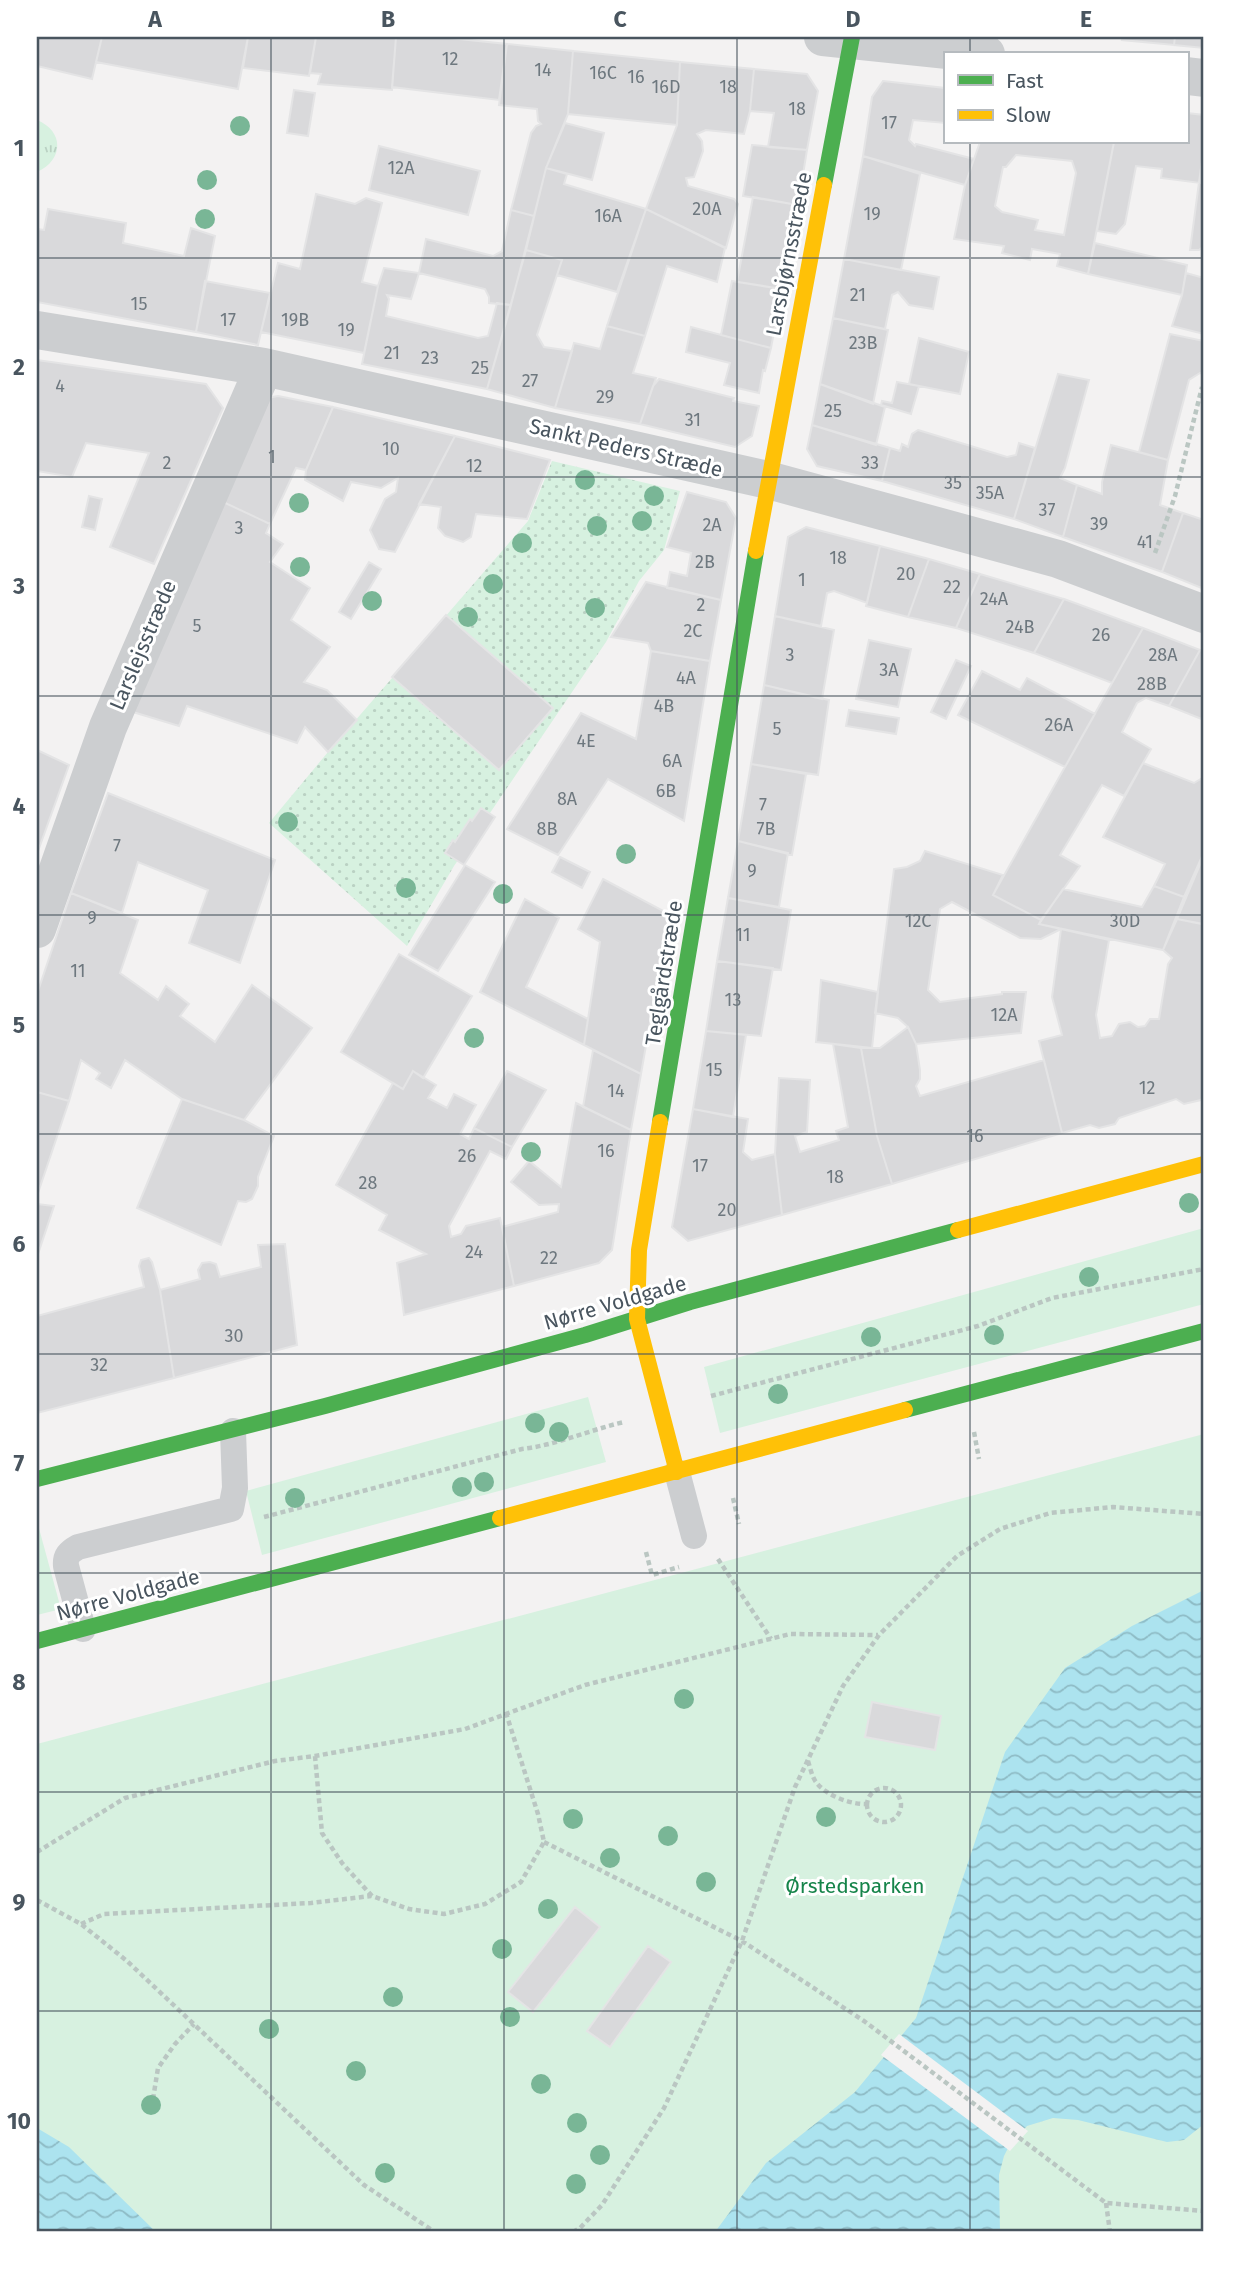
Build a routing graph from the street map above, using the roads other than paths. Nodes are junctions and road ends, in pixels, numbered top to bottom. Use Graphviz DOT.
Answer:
graph roads {
  1 [pos="842,38"];
  2 [pos="968,52"];
  3 [pos="37,330"];
  4 [pos="264,367"];
  5 [pos="768,480"];
  6 [pos="1204,614"];
  7 [pos="37,929"];
  8 [pos="1204,1164"];
  9 [pos="637,1320"];
  10 [pos="1204,1331"];
  11 [pos="233,1431"];
  12 [pos="677,1472"];
  13 [pos="37,1479"];
  14 [pos="694,1536"];
  15 [pos="83,1629"];
  16 [pos="37,1641"];
  1 -- 2 [label="street"];
  1 -- 5 [label="street, Larsbjørnsstræde"];
  3 -- 4 [label="street, Sankt Peders Stræde"];
  4 -- 5 [label="street, Sankt Peders Stræde"];
  4 -- 7 [label="street, Larslejsstræde"];
  5 -- 6 [label="street, Sankt Peders Stræde"];
  5 -- 9 [label="street, Teglgårdstræde"];
  8 -- 9 [label="street, Nørre Voldgade"];
  9 -- 11 [label="street, Nørre Voldgade"];
  9 -- 12 [label="street, Teglgårdstræde"];
  10 -- 12 [label="street, Nørre Voldgade"];
  11 -- 13 [label="street, Nørre Voldgade"];
  11 -- 15 [label="lane"];
  12 -- 14 [label="lane"];
  12 -- 15 [label="street, Nørre Voldgade"];
  15 -- 16 [label="street, Nørre Voldgade"];
}
